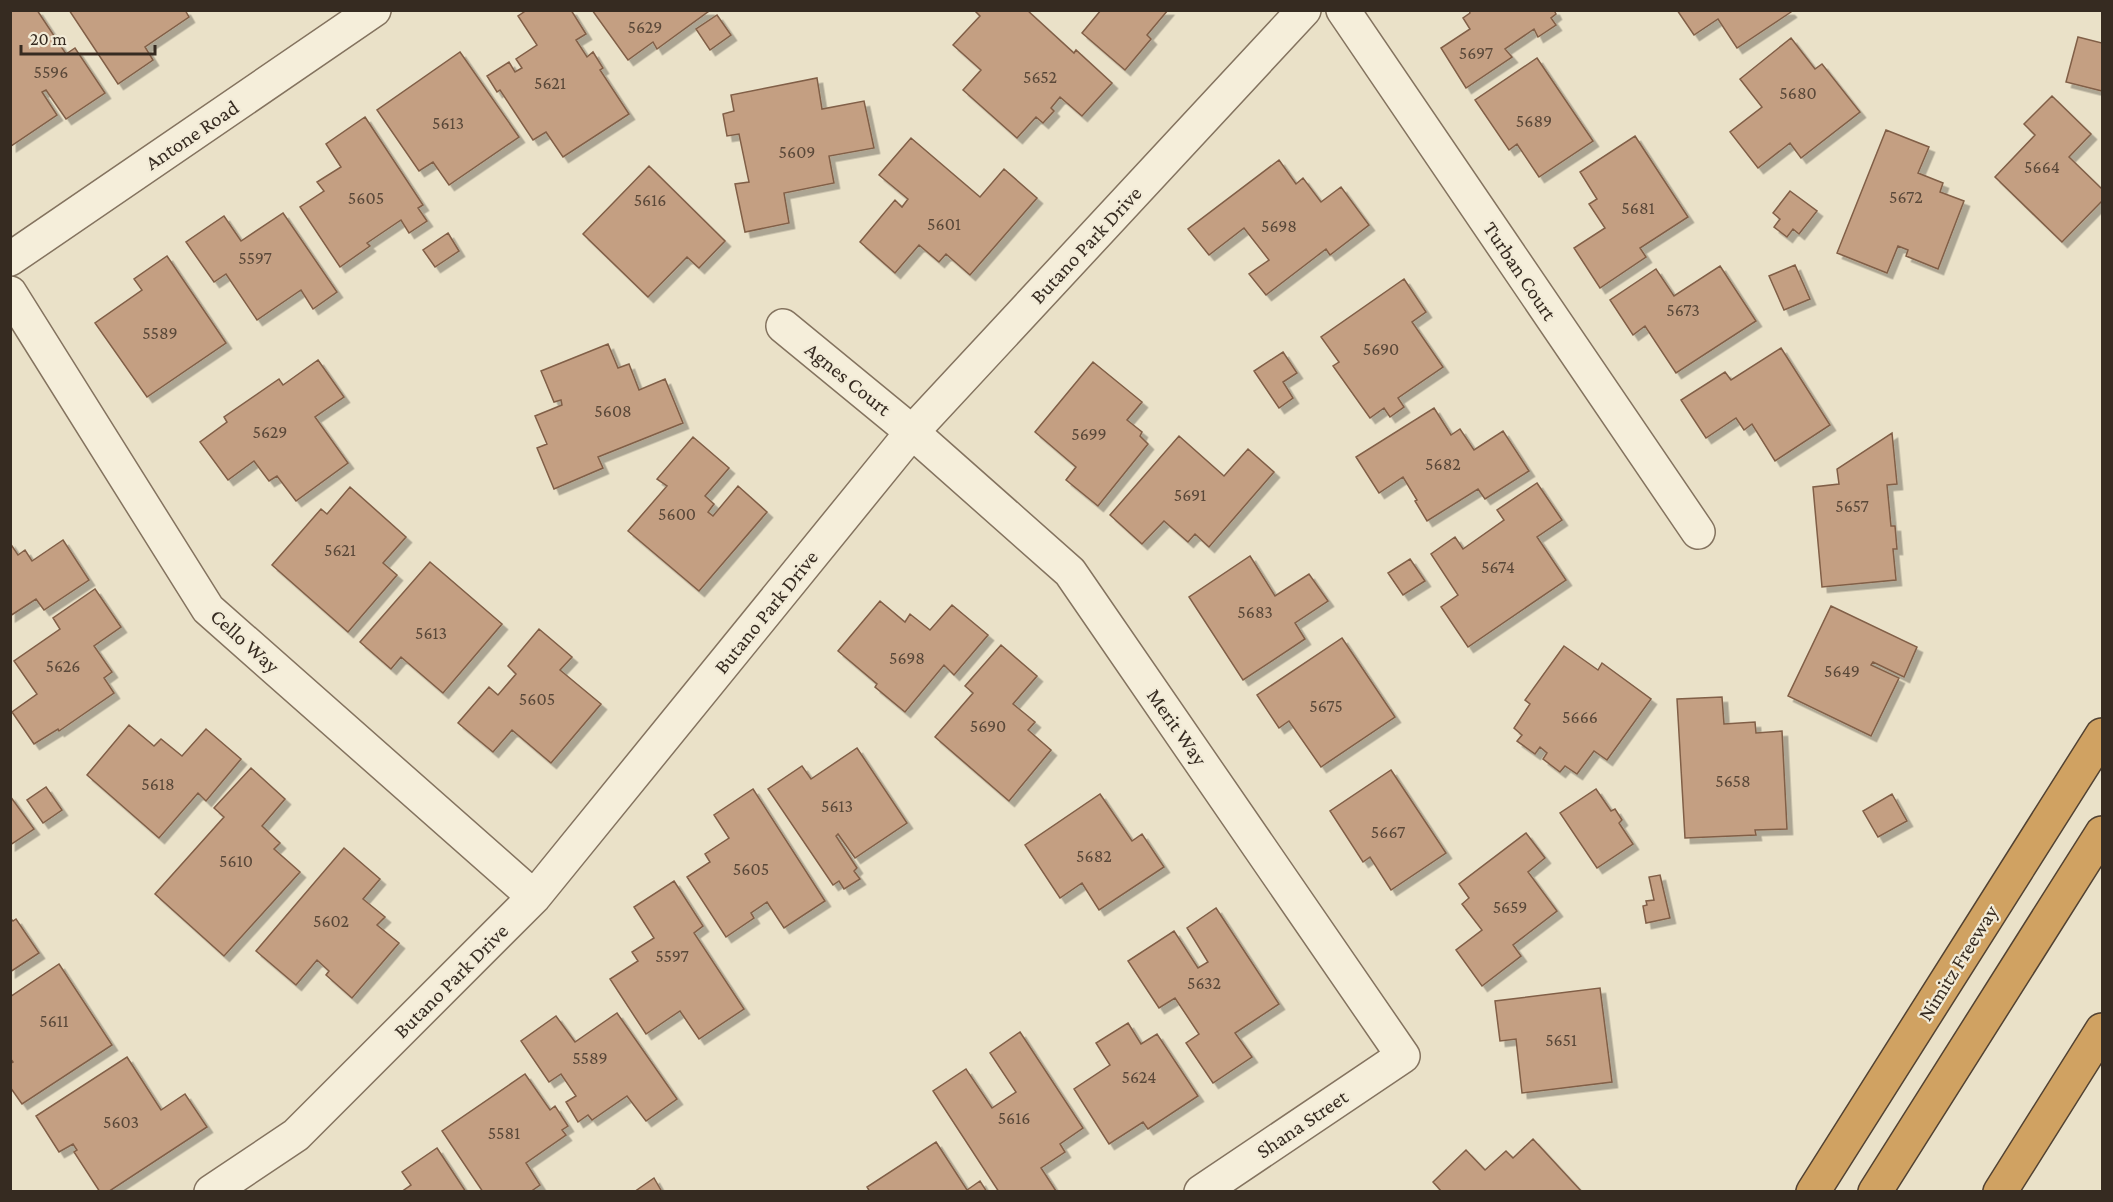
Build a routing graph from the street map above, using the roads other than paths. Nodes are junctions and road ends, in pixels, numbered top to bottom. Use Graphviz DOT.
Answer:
graph roads {
  1 [pos="374,10"];
  2 [pos="1304,10"];
  3 [pos="1343,10"];
  4 [pos="10,259"];
  5 [pos="10,293"];
  6 [pos="783,326"];
  7 [pos="912,432"];
  8 [pos="1698,532"];
  9 [pos="2103,735"];
  10 [pos="2103,833"];
  11 [pos="534,897"];
  12 [pos="2103,1030"];
  13 [pos="1403,1056"];
  14 [pos="211,1191"];
  15 [pos="1201,1191"];
  16 [pos="1813,1191"];
  17 [pos="1875,1191"];
  18 [pos="2000,1191"];
  1 -- 4 [label="street, Antone Road"];
  2 -- 7 [label="street, Butano Park Drive"];
  3 -- 8 [label="street, Turban Court"];
  5 -- 11 [label="street, Cello Way"];
  6 -- 7 [label="street, Agnes Court"];
  7 -- 11 [label="street, Butano Park Drive"];
  7 -- 13 [label="street, Merit Way"];
  9 -- 16 [label="highway, Nimitz Freeway"];
  10 -- 17 [label="highway"];
  11 -- 14 [label="street, Butano Park Drive"];
  12 -- 18 [label="highway"];
  13 -- 15 [label="street, Shana Street"];
}
